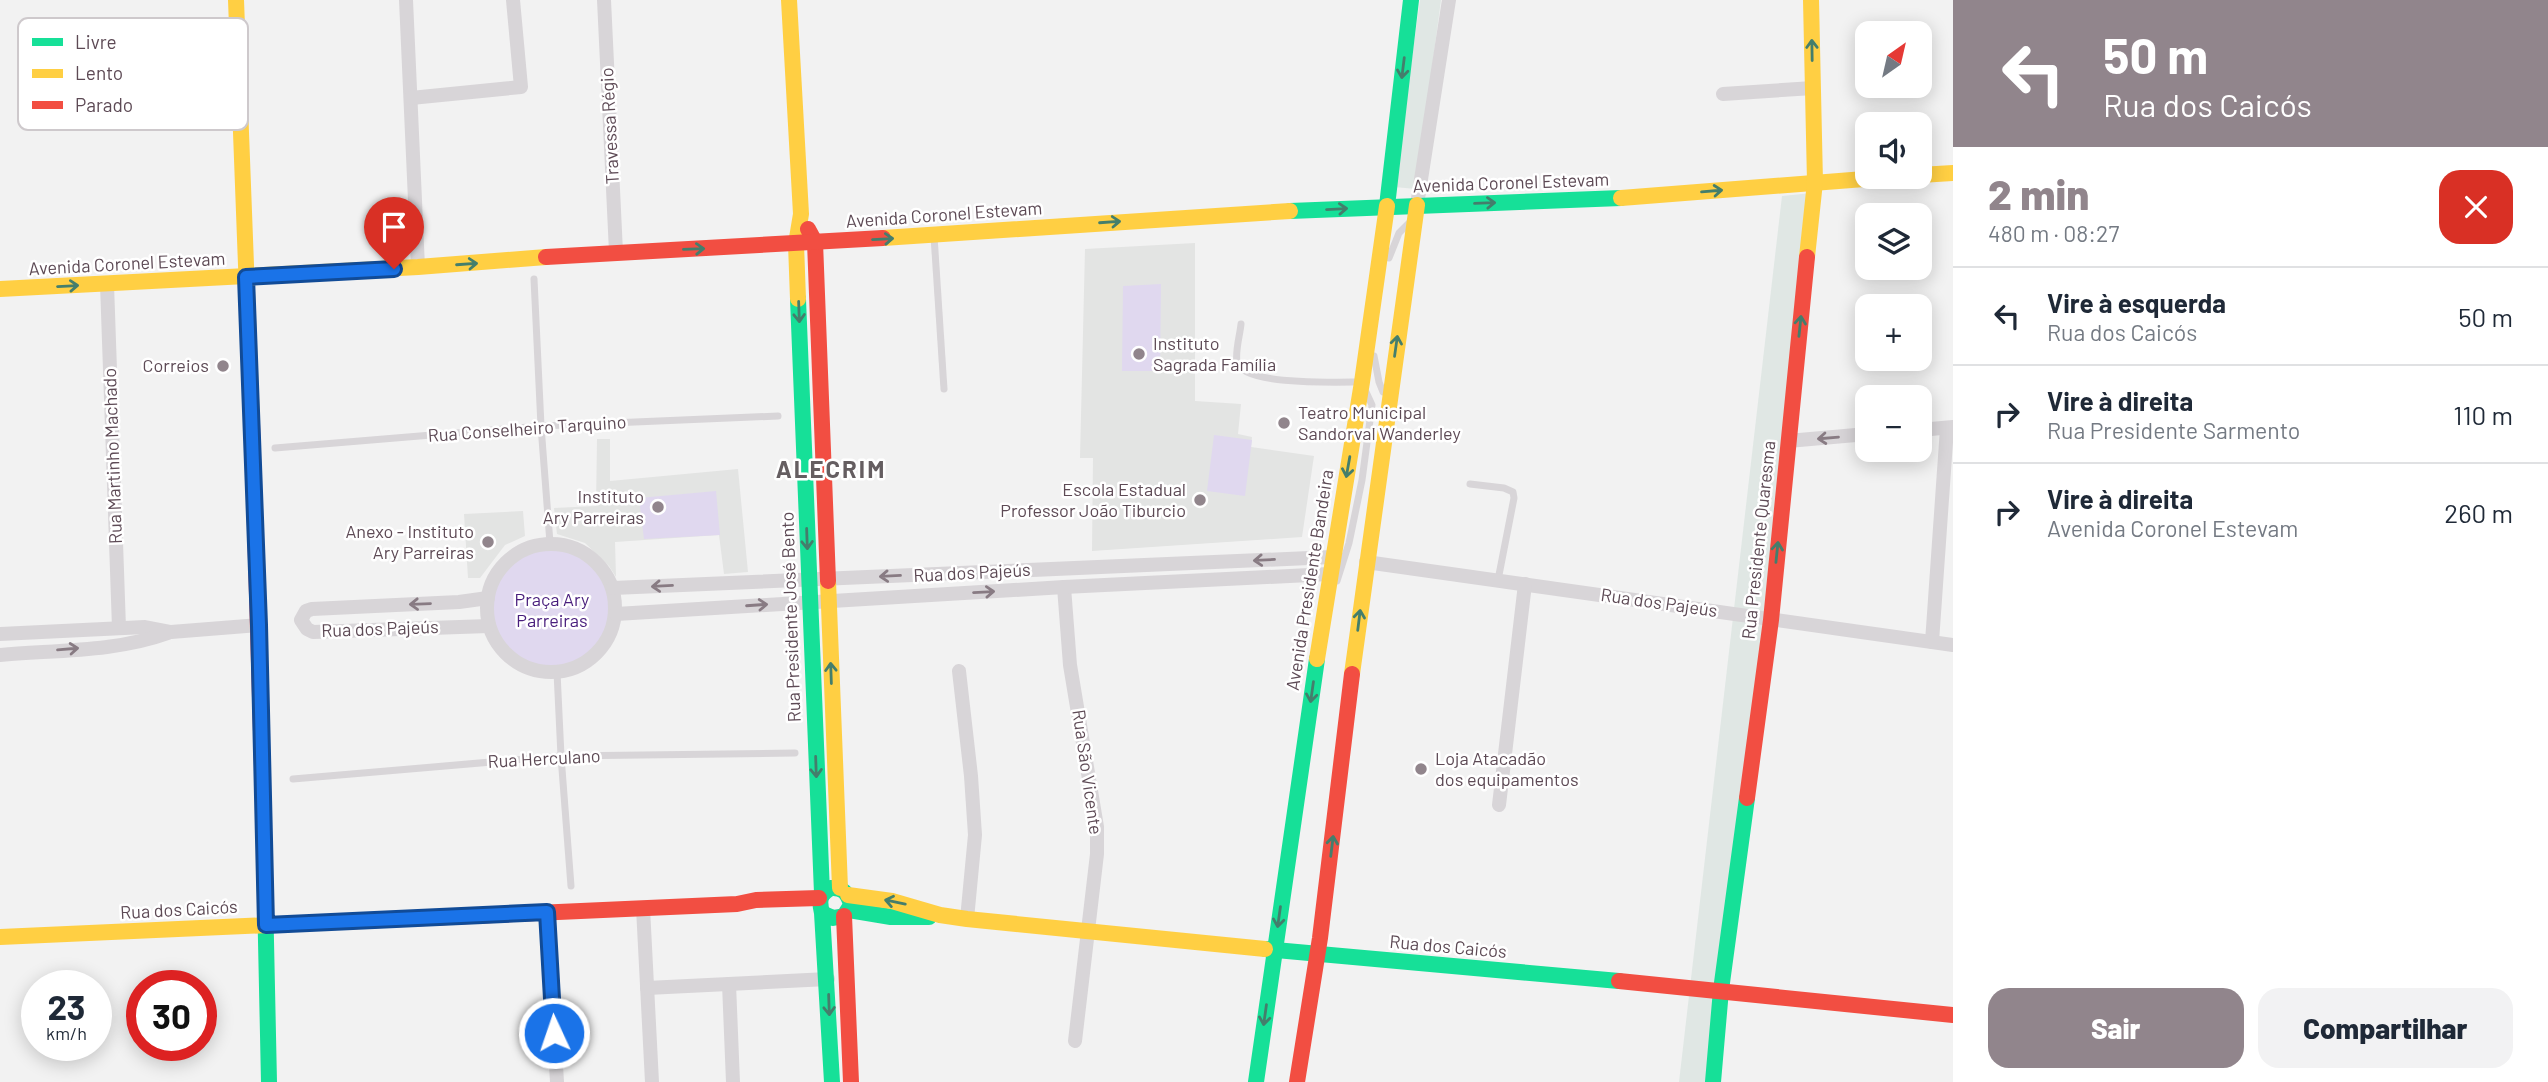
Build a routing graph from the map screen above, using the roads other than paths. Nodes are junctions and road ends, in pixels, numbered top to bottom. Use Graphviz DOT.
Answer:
graph roads {
  1 [pos="236,0"];
  2 [pos="406,0"];
  3 [pos="513,0"];
  4 [pos="604,0"];
  5 [pos="789,0"];
  6 [pos="1411,0"];
  7 [pos="1449,0"];
  8 [pos="1811,0"];
  9 [pos="237,18"];
  10 [pos="1813,88"];
  11 [pos="1723,94"];
  12 [pos="411,98"];
  13 [pos="241,130"];
  14 [pos="1953,173"];
  15 [pos="1932,174"];
  16 [pos="1855,179"];
  17 [pos="1815,182"];
  18 [pos="1387,206"];
  19 [pos="1416,211"];
  20 [pos="801,214"];
  21 [pos="934,236"];
  22 [pos="814,243"];
  23 [pos="796,244"];
  24 [pos="616,252"];
  25 [pos="1388,265"];
  26 [pos="418,267"];
  27 [pos="1386,276"];
  28 [pos="246,277"];
  29 [pos="534,279"];
  30 [pos="107,284"];
  31 [pos="0,289"];
  32 [pos="1241,324"];
  33 [pos="1362,382"];
  34 [pos="944,389"];
  35 [pos="820,401"];
  36 [pos="1388,402"];
  37 [pos="802,403"];
  38 [pos="778,416"];
  39 [pos="541,426"];
  40 [pos="1950,428"];
  41 [pos="1932,429"];
  42 [pos="1855,436"];
  43 [pos="1788,441"];
  44 [pos="275,448"];
  45 [pos="1470,484"];
  46 [pos="550,543"];
  47 [pos="1332,557"];
  48 [pos="1366,562"];
  49 [pos="1329,574"];
  50 [pos="808,579"];
  51 [pos="827,579"];
  52 [pos="1497,580"];
  53 [pos="1525,584"];
  54 [pos="1064,587"];
  55 [pos="612,588"];
  56 [pos="488,598"];
  57 [pos="828,601"];
  58 [pos="459,602"];
  59 [pos="809,602"];
  60 [pos="1325,603"];
  61 [pos="375,607"];
  62 [pos="616,614"];
  63 [pos="1771,620"];
  64 [pos="259,625"];
  65 [pos="464,626"];
  66 [pos="489,626"];
  67 [pos="119,628"];
  68 [pos="376,631"];
  69 [pos="171,632"];
  70 [pos="0,634"];
  71 [pos="1932,642"];
  72 [pos="1953,645"];
  73 [pos="0,655"];
  74 [pos="959,671"];
  75 [pos="557,672"];
  76 [pos="834,734"];
  77 [pos="815,735"];
  78 [pos="795,753"];
  79 [pos="561,756"];
  80 [pos="293,779"];
  81 [pos="1499,806"];
  82 [pos="571,886"];
  83 [pos="846,902"];
  84 [pos="821,903"];
  85 [pos="643,908"];
  86 [pos="547,912"];
  87 [pos="967,919"];
  88 [pos="266,925"];
  89 [pos="1089,929"];
  90 [pos="0,937"];
  91 [pos="1275,948"];
  92 [pos="1318,954"];
  93 [pos="828,979"];
  94 [pos="729,984"];
  95 [pos="647,988"];
  96 [pos="1721,990"];
  97 [pos="1953,1015"];
  98 [pos="1075,1041"];
  99 [pos="831,1047"];
  100 [pos="850,1047"];
  101 [pos="269,1082"];
  102 [pos="556,1082"];
  103 [pos="652,1082"];
  104 [pos="733,1082"];
  105 [pos="832,1082"];
  106 [pos="851,1082"];
  107 [pos="1256,1082"];
  108 [pos="1297,1082"];
  109 [pos="1713,1082"];
  1 -- 9 [label="street"];
  2 -- 12 [label="street"];
  3 -- 12 [label="street"];
  4 -- 24 [label="street, Travessa Régio"];
  5 -- 20 [label="street, Rua Presidente José Bento"];
  6 -- 18 [label="street, Avenida Presidente Bandeira, one-way"];
  7 -- 19 [label="street"];
  10 -- 8 [label="street, Rua Presidente Quaresma, one-way"];
  10 -- 11 [label="street"];
  10 -- 17 [label="street, Rua Presidente Quaresma"];
  12 -- 26 [label="street"];
  13 -- 28 [label="street"];
  14 -- 15 [label="street"];
  16 -- 17 [label="street, Avenida Coronel Estevam"];
  19 -- 17 [label="street, Avenida Coronel Estevam, one-way"];
  43 -- 17 [label="street, Rua Presidente Quaresma, one-way"];
  18 -- 19 [label="street, Avenida Coronel Estevam"];
  21 -- 18 [label="street, Avenida Coronel Estevam, one-way"];
  18 -- 33 [label="street, Avenida Presidente Bandeira"];
  19 -- 25 [label="lane"];
  36 -- 19 [label="street, one-way"];
  20 -- 22 [label="street, Rua Presidente José Bento"];
  20 -- 23 [label="street, Rua Presidente José Bento"];
  22 -- 21 [label="street, Avenida Coronel Estevam, one-way"];
  21 -- 34 [label="lane"];
  22 -- 23 [label="street, Avenida Coronel Estevam"];
  22 -- 35 [label="street, Rua Presidente José Bento"];
  24 -- 23 [label="street, Avenida Coronel Estevam, one-way"];
  23 -- 37 [label="street, Rua Presidente José Bento, one-way"];
  26 -- 24 [label="street, Avenida Coronel Estevam, one-way"];
  26 -- 28 [label="street, Avenida Coronel Estevam"];
  27 -- 36 [label="lane"];
  28 -- 30 [label="street, Avenida Coronel Estevam"];
  28 -- 64 [label="street"];
  29 -- 39 [label="lane"];
  31 -- 30 [label="street, Avenida Coronel Estevam, one-way"];
  30 -- 67 [label="street, Rua Martinho Machado"];
  32 -- 33 [label="lane"];
  33 -- 47 [label="street, Avenida Presidente Bandeira, one-way"];
  33 -- 60 [label="lane"];
  35 -- 37 [label="street"];
  35 -- 51 [label="street, Rua Presidente José Bento"];
  36 -- 48 [label="street"];
  37 -- 50 [label="street, Rua Presidente José Bento, one-way"];
  38 -- 39 [label="lane, Rua Conselheiro Tarquino"];
  39 -- 44 [label="lane, Rua Conselheiro Tarquino"];
  39 -- 46 [label="lane"];
  40 -- 41 [label="street"];
  40 -- 71 [label="street"];
  42 -- 43 [label="street, one-way"];
  63 -- 43 [label="street, Rua Presidente Quaresma, one-way"];
  45 -- 52 [label="lane"];
  46 -- 55 [label="street"];
  46 -- 56 [label="street"];
  47 -- 49 [label="street, Avenida Presidente Bandeira"];
  47 -- 51 [label="street, Rua dos Pajeús, one-way"];
  48 -- 52 [label="street, Rua dos Pajeús"];
  92 -- 48 [label="street, one-way"];
  49 -- 54 [label="street, Rua dos Pajeús"];
  49 -- 60 [label="street, Avenida Presidente Bandeira"];
  50 -- 51 [label="street, Rua dos Pajeús"];
  50 -- 55 [label="street, Rua dos Pajeús, one-way"];
  50 -- 59 [label="street, Rua Presidente José Bento"];
  51 -- 57 [label="street, Rua Presidente José Bento"];
  52 -- 53 [label="street, Rua dos Pajeús"];
  53 -- 63 [label="street, Rua dos Pajeús"];
  53 -- 81 [label="street"];
  57 -- 54 [label="street, Rua dos Pajeús, one-way"];
  54 -- 89 [label="street, Rua São Vicente"];
  55 -- 62 [label="street"];
  56 -- 58 [label="street, Rua dos Pajeús"];
  56 -- 66 [label="street"];
  57 -- 59 [label="street, Rua dos Pajeús"];
  76 -- 57 [label="street, Rua Presidente José Bento, one-way"];
  58 -- 61 [label="street, Rua dos Pajeús, one-way"];
  58 -- 65 [label="street"];
  62 -- 59 [label="street, Rua dos Pajeús, one-way"];
  59 -- 77 [label="street, Rua Presidente José Bento"];
  60 -- 91 [label="street, Avenida Presidente Bandeira, one-way"];
  61 -- 68 [label="street"];
  61 -- 68 [label="street, Rua dos Pajeús"];
  62 -- 75 [label="street"];
  63 -- 71 [label="street, Rua dos Pajeús"];
  63 -- 96 [label="street, Rua Presidente Quaresma"];
  64 -- 69 [label="street"];
  64 -- 88 [label="street"];
  65 -- 66 [label="street, Rua dos Pajeús"];
  65 -- 68 [label="street, Rua dos Pajeús"];
  66 -- 75 [label="street"];
  67 -- 69 [label="street"];
  67 -- 70 [label="street"];
  73 -- 69 [label="street, one-way"];
  71 -- 72 [label="street, Rua dos Pajeús"];
  74 -- 87 [label="street"];
  75 -- 79 [label="lane"];
  76 -- 77 [label="street"];
  76 -- 83 [label="street, Rua Presidente José Bento"];
  77 -- 84 [label="street, Rua Presidente José Bento, one-way"];
  78 -- 79 [label="lane, Rua Herculano"];
  79 -- 80 [label="lane, Rua Herculano"];
  79 -- 82 [label="lane"];
  83 -- 84 [label="street"];
  83 -- 84 [label="street, Rua dos Caicós"];
  83 -- 87 [label="street, Rua dos Caicós"];
  83 -- 100 [label="street, Rua Presidente José Bento"];
  84 -- 85 [label="street, Rua dos Caicós"];
  84 -- 93 [label="street, Rua Presidente José Bento"];
  85 -- 86 [label="street, Rua dos Caicós"];
  85 -- 95 [label="street"];
  86 -- 88 [label="street, Rua dos Caicós"];
  86 -- 102 [label="street"];
  87 -- 89 [label="street, Rua dos Caicós"];
  88 -- 90 [label="street, Rua dos Caicós"];
  88 -- 101 [label="street"];
  89 -- 91 [label="street, Rua dos Caicós"];
  89 -- 98 [label="street, Rua São Vicente"];
  91 -- 92 [label="street, Rua dos Caicós"];
  91 -- 107 [label="street, Avenida Presidente Bandeira, one-way"];
  92 -- 96 [label="street, Rua dos Caicós"];
  92 -- 108 [label="street"];
  93 -- 94 [label="street"];
  93 -- 99 [label="street, Rua Presidente José Bento, one-way"];
  94 -- 95 [label="street"];
  94 -- 104 [label="street"];
  95 -- 103 [label="street"];
  96 -- 97 [label="street, Rua dos Caicós"];
  96 -- 109 [label="street, Rua Presidente Quaresma"];
  99 -- 100 [label="street"];
  99 -- 105 [label="street, Rua Presidente José Bento"];
  100 -- 106 [label="street, Rua Presidente José Bento"];
}
